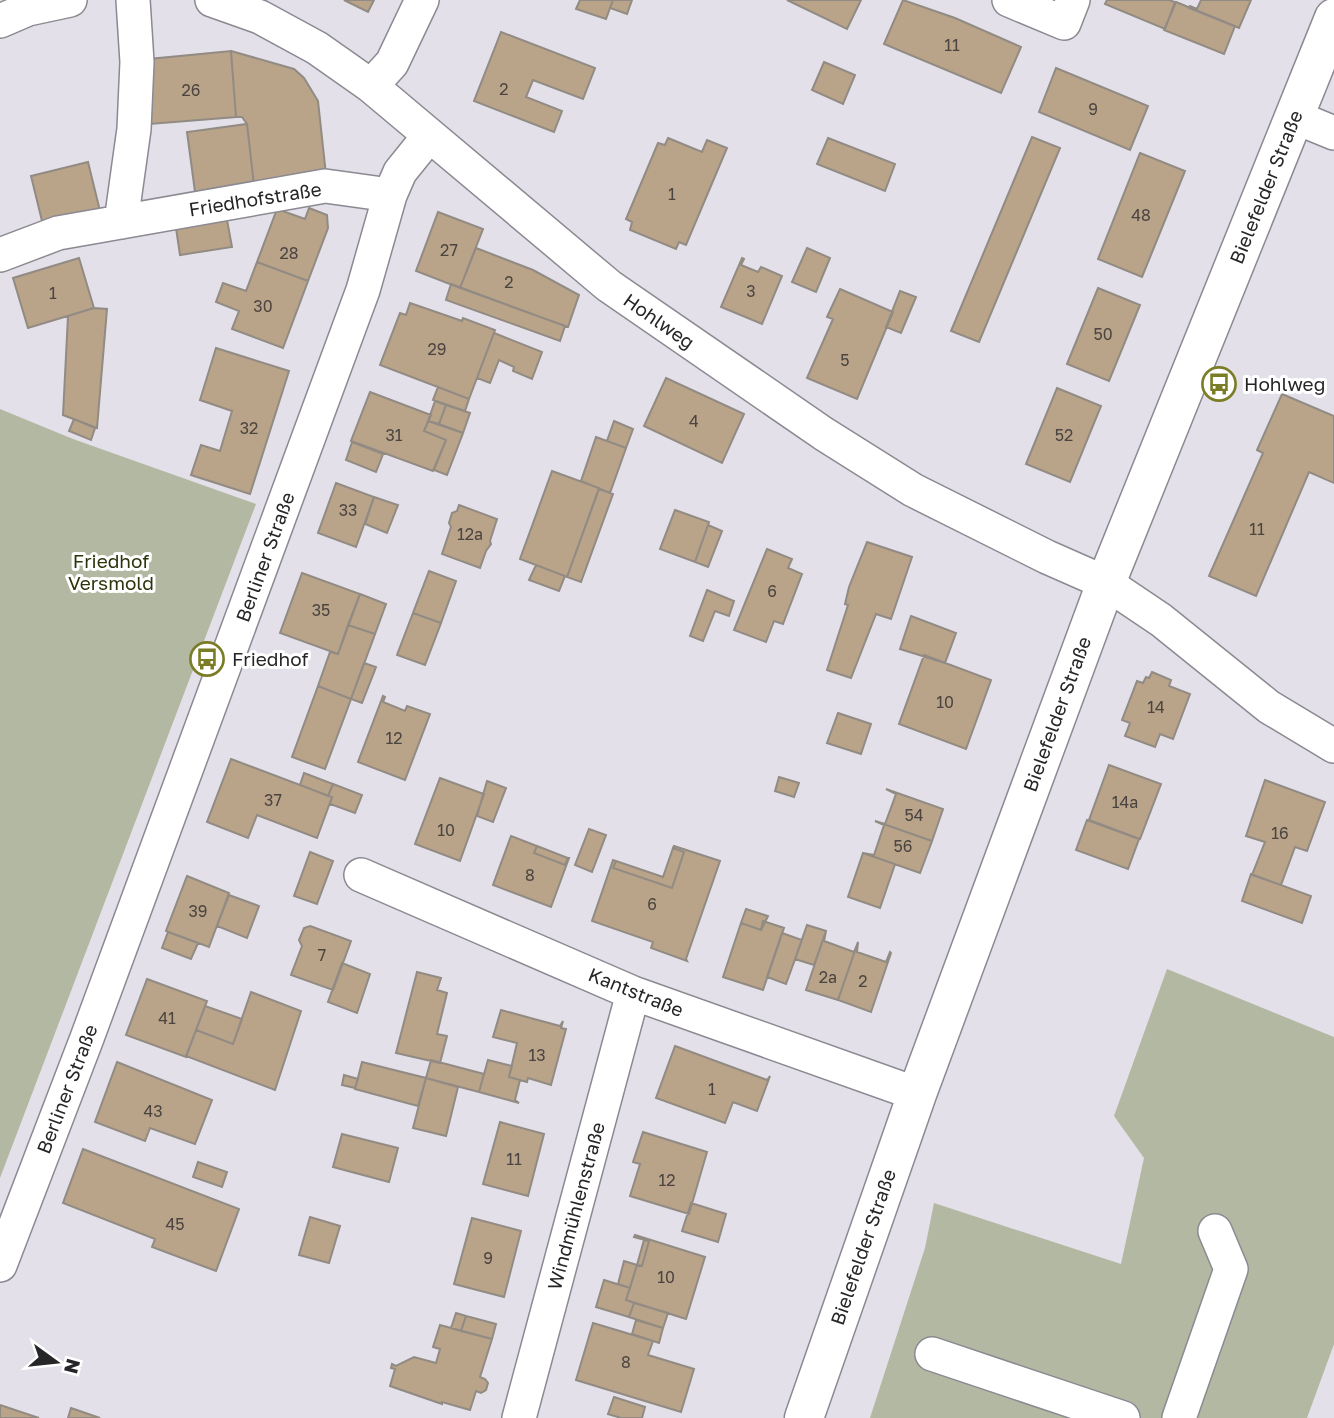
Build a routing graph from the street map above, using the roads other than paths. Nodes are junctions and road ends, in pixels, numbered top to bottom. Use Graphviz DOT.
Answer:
graph roads {
  1 [pos="70,0"];
  2 [pos="133,0"];
  3 [pos="212,0"];
  4 [pos="422,0"];
  5 [pos="1009,0"];
  6 [pos="1069,12"];
  7 [pos="1334,18"];
  8 [pos="0,21"];
  9 [pos="371,86"];
  10 [pos="1295,117"];
  11 [pos="1334,133"];
  12 [pos="429,136"];
  13 [pos="390,195"];
  14 [pos="121,222"];
  15 [pos="0,255"];
  16 [pos="1106,583"];
  17 [pos="1334,746"];
  18 [pos="361,874"];
  19 [pos="633,993"];
  20 [pos="917,1094"];
  21 [pos="1215,1231"];
  22 [pos="0,1265"];
  23 [pos="932,1354"];
  24 [pos="519,1418"];
  25 [pos="804,1418"];
  26 [pos="1124,1418"];
  27 [pos="1180,1418"];
  1 -- 8 [label="street"];
  2 -- 14 [label="street"];
  3 -- 9 [label="street"];
  4 -- 9 [label="street"];
  5 -- 6 [label="street"];
  7 -- 10 [label="main road, Bielefelder Straße"];
  9 -- 12 [label="street"];
  10 -- 11 [label="street"];
  10 -- 16 [label="main road, Bielefelder Straße"];
  12 -- 13 [label="street, Berliner Straße"];
  12 -- 16 [label="street, Hohlweg"];
  13 -- 14 [label="street, Friedhofstraße"];
  13 -- 22 [label="street, Berliner Straße"];
  14 -- 15 [label="street, Friedhofstraße"];
  16 -- 17 [label="street, Hohlweg"];
  16 -- 20 [label="main road, Bielefelder Straße"];
  18 -- 19 [label="street, Kantstraße"];
  19 -- 20 [label="street, Kantstraße"];
  19 -- 24 [label="street, Windmühlenstraße"];
  20 -- 25 [label="main road, Bielefelder Straße"];
  21 -- 27 [label="street"];
  23 -- 26 [label="street"];
}
